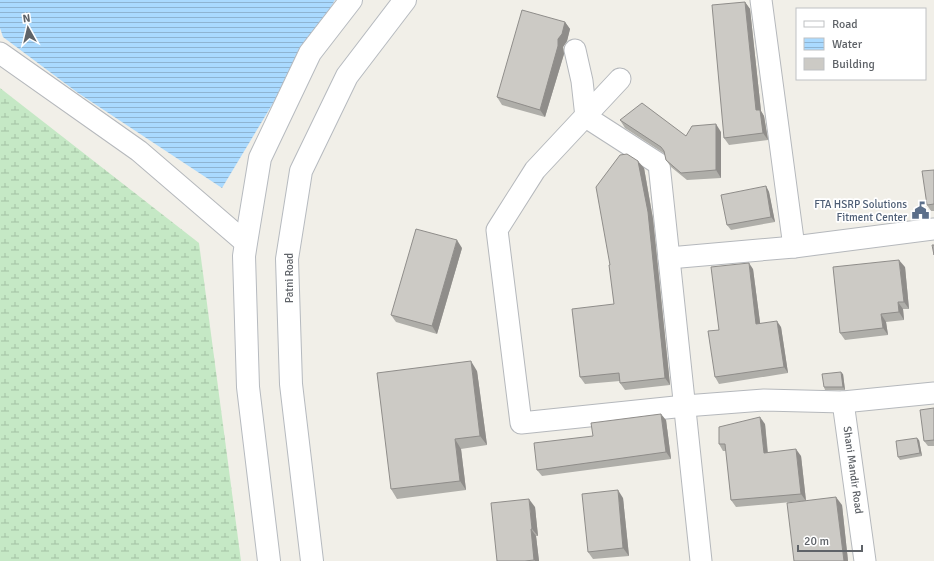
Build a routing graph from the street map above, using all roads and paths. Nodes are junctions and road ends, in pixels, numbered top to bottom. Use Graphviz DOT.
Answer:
graph roads {
  1 [pos="351,0"];
  2 [pos="405,0"];
  3 [pos="761,0"];
  4 [pos="575,50"];
  5 [pos="0,53"];
  6 [pos="620,79"];
  7 [pos="586,117"];
  8 [pos="934,229"];
  9 [pos="246,243"];
  10 [pos="794,247"];
  11 [pos="669,258"];
  12 [pos="934,393"];
  13 [pos="844,402"];
  14 [pos="685,406"];
  15 [pos="269,561"];
  16 [pos="312,561"];
  17 [pos="701,561"];
  18 [pos="865,561"];
  1 -- 9 [label="main road"];
  2 -- 16 [label="main road, Patni Road"];
  3 -- 10 [label="street"];
  4 -- 7 [label="street"];
  5 -- 9 [label="street"];
  6 -- 7 [label="street"];
  7 -- 11 [label="street"];
  7 -- 14 [label="street"];
  8 -- 10 [label="street"];
  9 -- 15 [label="main road"];
  10 -- 11 [label="street"];
  11 -- 14 [label="street"];
  12 -- 13 [label="street"];
  13 -- 14 [label="street"];
  13 -- 18 [label="street, Shani Mandir Road"];
  14 -- 17 [label="street"];
}
